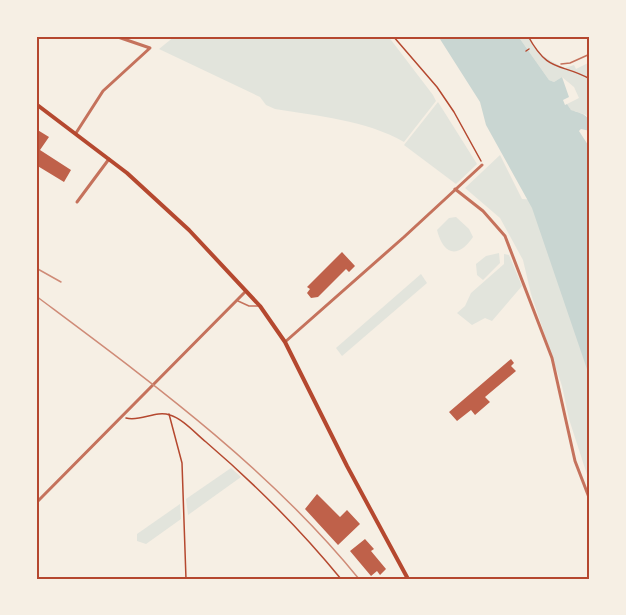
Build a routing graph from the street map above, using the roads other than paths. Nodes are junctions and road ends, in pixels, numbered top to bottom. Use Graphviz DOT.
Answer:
graph roads {
  1 [pos="115,36"];
  2 [pos="590,54"];
  3 [pos="561,64"];
  4 [pos="36,104"];
  5 [pos="76,133"];
  6 [pos="110,158"];
  7 [pos="482,165"];
  8 [pos="456,189"];
  9 [pos="77,202"];
  10 [pos="247,290"];
  11 [pos="237,300"];
  12 [pos="260,306"];
  13 [pos="285,342"];
  14 [pos="590,500"];
  15 [pos="36,503"];
  16 [pos="408,579"];
  1 -- 5 [label="street"];
  2 -- 3 [label="lane"];
  4 -- 5 [label="main road"];
  5 -- 6 [label="main road"];
  6 -- 9 [label="street"];
  6 -- 10 [label="main road"];
  7 -- 8 [label="street"];
  8 -- 13 [label="street"];
  8 -- 14 [label="street"];
  10 -- 11 [label="street"];
  10 -- 12 [label="main road"];
  11 -- 12 [label="lane"];
  11 -- 15 [label="street"];
  12 -- 13 [label="main road"];
  13 -- 16 [label="main road"];
}
